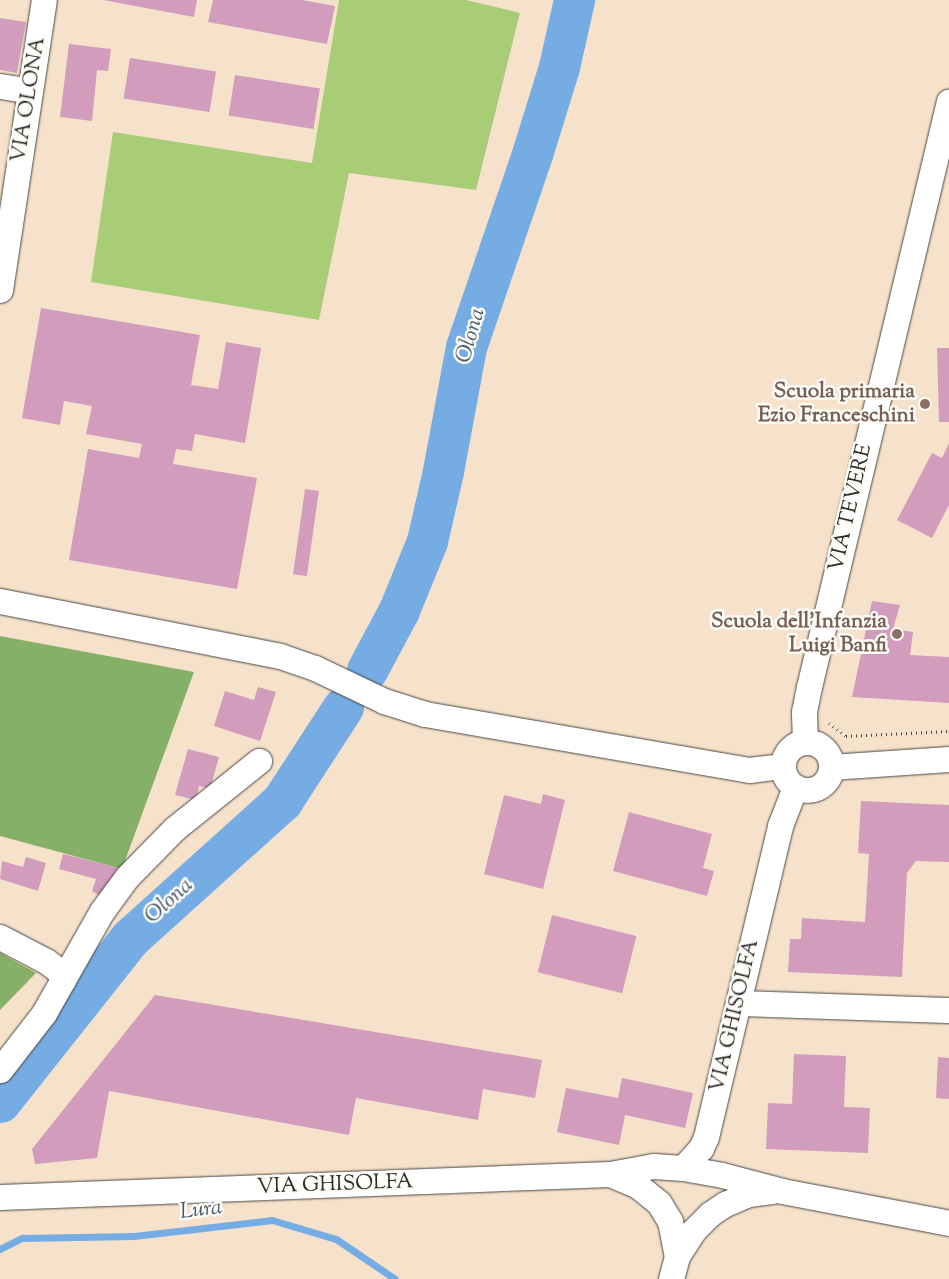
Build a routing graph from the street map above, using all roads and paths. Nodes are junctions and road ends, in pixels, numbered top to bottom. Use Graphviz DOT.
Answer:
graph roads {
  1 [pos="44,0"];
  2 [pos="0,86"];
  3 [pos="30,91"];
  4 [pos="949,101"];
  5 [pos="6,215"];
  6 [pos="0,290"];
  7 [pos="0,601"];
  8 [pos="825,718"];
  9 [pos="949,731"];
  10 [pos="804,742"];
  11 [pos="949,759"];
  12 [pos="259,761"];
  13 [pos="831,767"];
  14 [pos="790,779"];
  15 [pos="0,937"];
  16 [pos="62,980"];
  17 [pos="738,1003"];
  18 [pos="949,1010"];
  19 [pos="0,1070"];
  20 [pos="683,1168"];
  21 [pos="610,1174"];
  22 [pos="782,1191"];
  23 [pos="0,1197"];
  24 [pos="949,1223"];
  25 [pos="674,1268"];
  1 -- 3 [label="street, VIA OLONA"];
  2 -- 3 [label="street"];
  3 -- 5 [label="street, VIA OLONA"];
  4 -- 10 [label="street, VIA TEVERE"];
  5 -- 6 [label="street, VIA OLONA"];
  7 -- 14 [label="street"];
  8 -- 9 [label="path"];
  10 -- 13 [label="street"];
  10 -- 14 [label="street"];
  11 -- 13 [label="street"];
  12 -- 16 [label="street"];
  13 -- 14 [label="street"];
  14 -- 17 [label="street, VIA GHISOLFA"];
  15 -- 16 [label="street"];
  16 -- 19 [label="street"];
  17 -- 18 [label="street"];
  17 -- 20 [label="street, VIA GHISOLFA"];
  20 -- 21 [label="street, VIA GHISOLFA"];
  20 -- 22 [label="street"];
  21 -- 23 [label="street, VIA GHISOLFA"];
  21 -- 25 [label="street, VIA GHISOLFA"];
  22 -- 24 [label="street"];
  22 -- 25 [label="street"];
}
